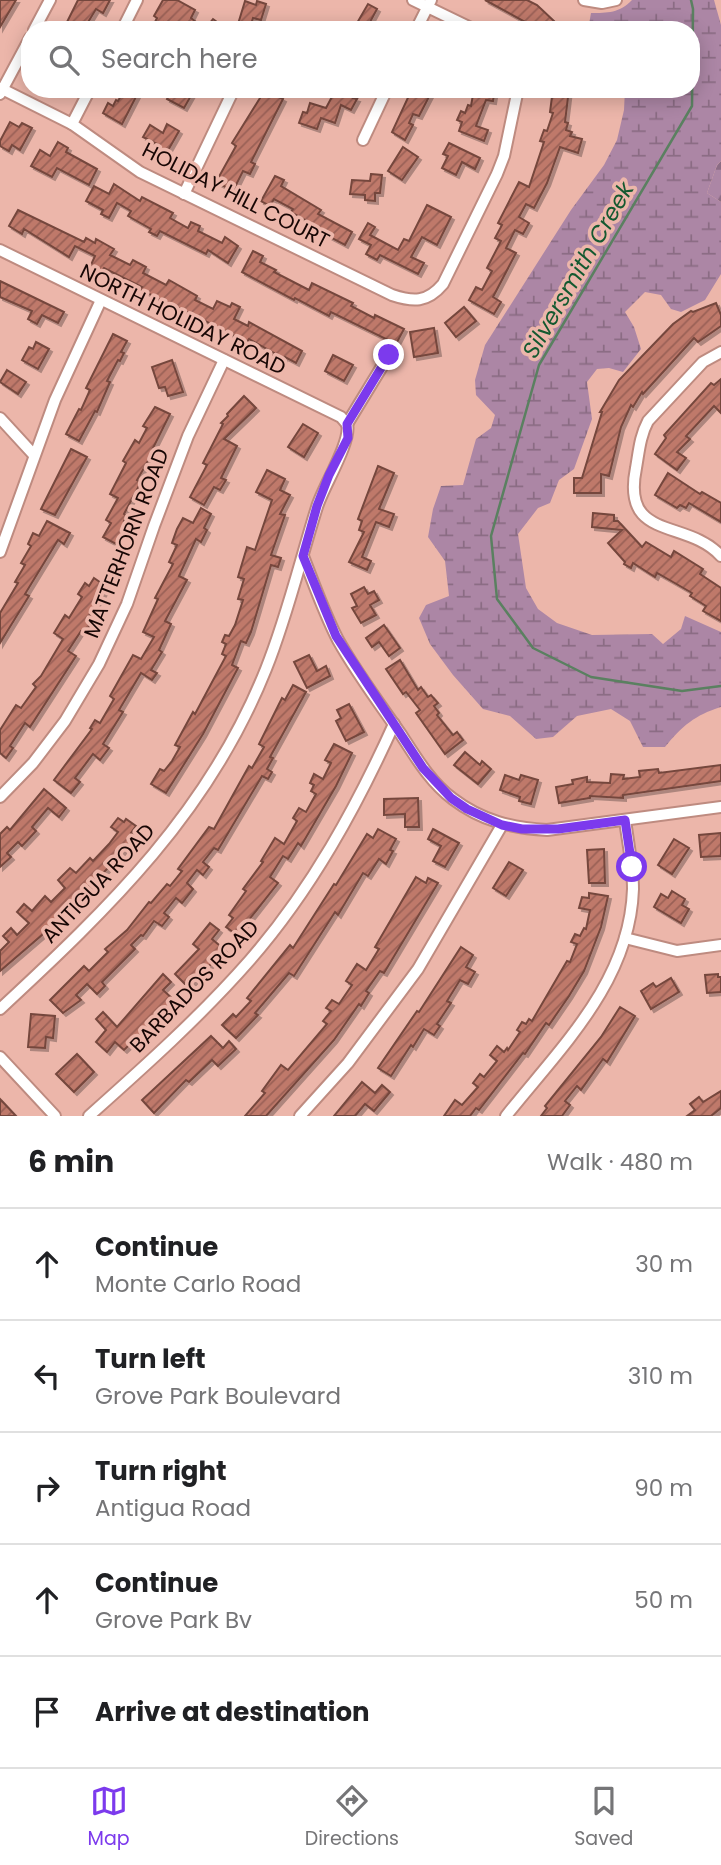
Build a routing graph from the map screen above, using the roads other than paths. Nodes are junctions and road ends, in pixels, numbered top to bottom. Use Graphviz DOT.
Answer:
graph roads {
  1 [pos="50,0"];
  2 [pos="138,0"];
  3 [pos="413,0"];
  4 [pos="584,0"];
  5 [pos="616,0"];
  6 [pos="429,4"];
  7 [pos="39,21"];
  8 [pos="127,21"];
  9 [pos="420,21"];
  10 [pos="459,21"];
  11 [pos="21,54"];
  12 [pos="1,90"];
  13 [pos="85,98"];
  14 [pos="230,98"];
  15 [pos="383,98"];
  16 [pos="516,98"];
  17 [pos="72,124"];
  18 [pos="362,140"];
  19 [pos="184,194"];
  20 [pos="0,250"];
  21 [pos="101,300"];
  22 [pos="721,352"];
  23 [pos="389,355"];
  24 [pos="224,360"];
  25 [pos="0,418"];
  26 [pos="347,424"];
  27 [pos="34,455"];
  28 [pos="0,552"];
  29 [pos="303,556"];
  30 [pos="721,556"];
  31 [pos="394,724"];
  32 [pos="0,797"];
  33 [pos="721,807"];
  34 [pos="625,820"];
  35 [pos="502,825"];
  36 [pos="625,938"];
  37 [pos="721,945"];
  38 [pos="0,1009"];
  39 [pos="0,1057"];
  40 [pos="55,1116"];
  41 [pos="89,1116"];
  42 [pos="300,1116"];
  43 [pos="506,1116"];
  1 -- 7 [label="street"];
  2 -- 8 [label="street"];
  3 -- 6 [label="street"];
  4 -- 5 [label="street"];
  6 -- 9 [label="street"];
  6 -- 10 [label="street"];
  11 -- 12 [label="street"];
  12 -- 17 [label="street, HOLIDAY HILL COURT"];
  13 -- 17 [label="street"];
  14 -- 19 [label="street"];
  15 -- 18 [label="street"];
  16 -- 19 [label="street, HOLIDAY HILL COURT"];
  17 -- 19 [label="street, HOLIDAY HILL COURT"];
  20 -- 21 [label="street, NORTH HOLIDAY ROAD"];
  21 -- 24 [label="street, NORTH HOLIDAY ROAD"];
  21 -- 27 [label="street"];
  22 -- 30 [label="street"];
  23 -- 26 [label="street, ANTIGUA ROAD"];
  24 -- 26 [label="street, NORTH HOLIDAY ROAD"];
  24 -- 32 [label="street, MATTERHORN ROAD"];
  25 -- 27 [label="street"];
  26 -- 29 [label="street, ANTIGUA ROAD"];
  27 -- 28 [label="street"];
  29 -- 31 [label="street"];
  29 -- 38 [label="street, ANTIGUA ROAD"];
  31 -- 35 [label="street"];
  31 -- 41 [label="street, BARBADOS ROAD"];
  33 -- 34 [label="street"];
  34 -- 35 [label="street"];
  34 -- 36 [label="street"];
  35 -- 42 [label="street"];
  36 -- 37 [label="street"];
  36 -- 43 [label="street"];
  39 -- 40 [label="street"];
}
